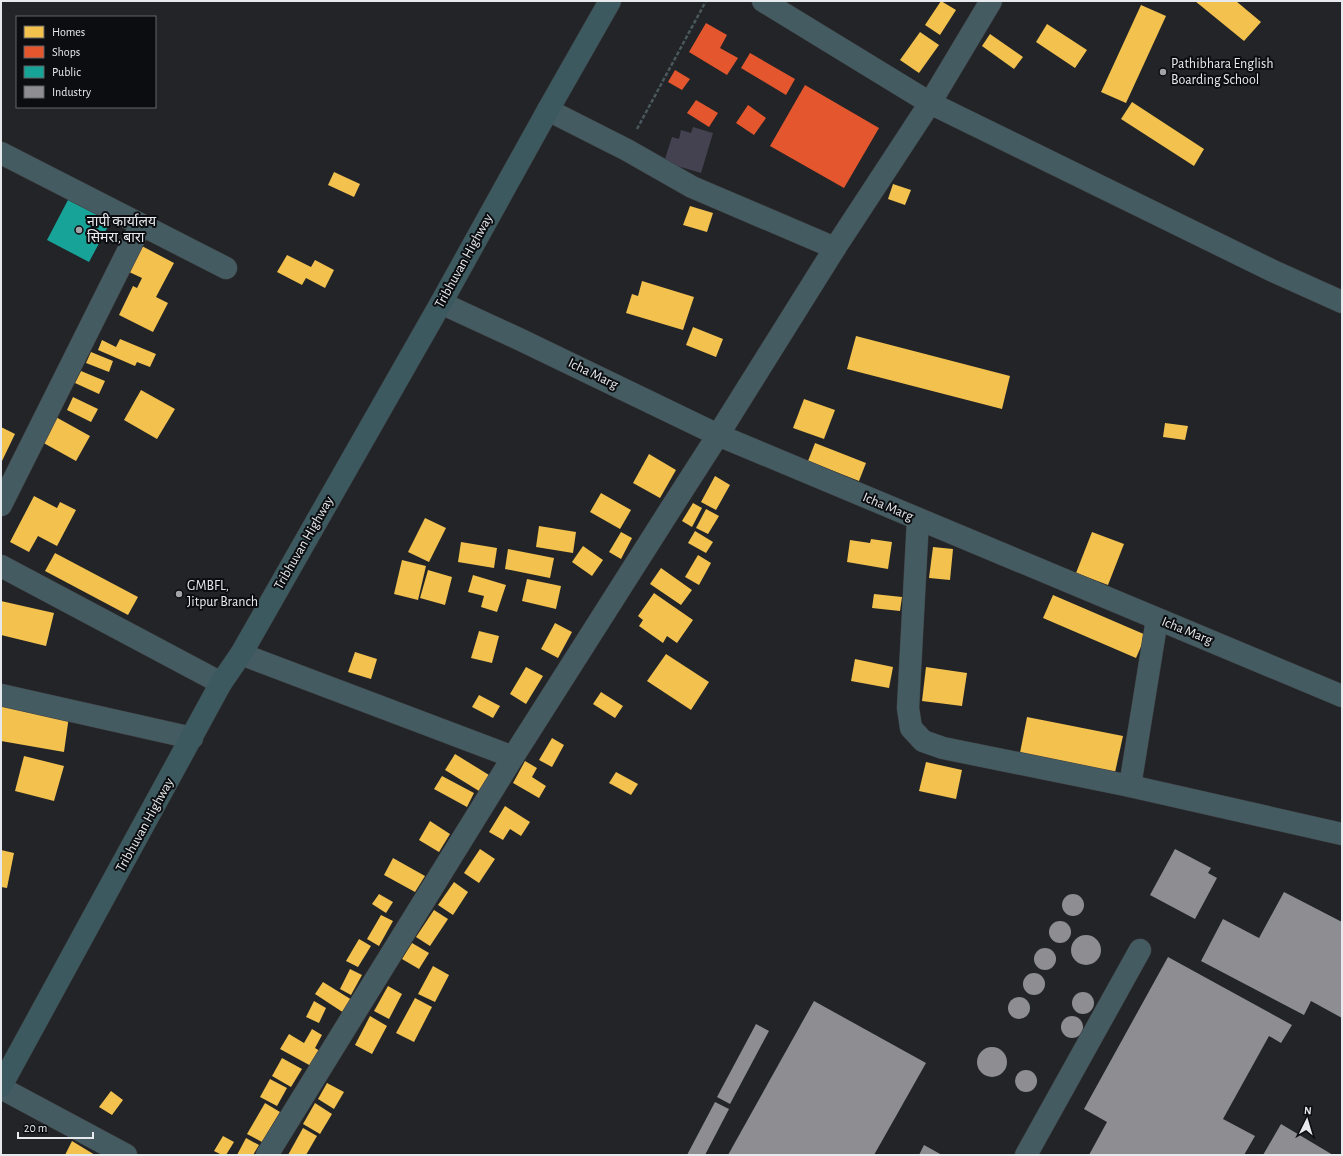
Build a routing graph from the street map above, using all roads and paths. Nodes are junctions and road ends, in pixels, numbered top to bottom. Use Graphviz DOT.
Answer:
graph roads {
  1 [pos="610,1"];
  2 [pos="706,1"];
  3 [pos="763,1"];
  4 [pos="991,1"];
  5 [pos="930,103"];
  6 [pos="548,110"];
  7 [pos="627,150"];
  8 [pos="1,153"];
  9 [pos="141,225"];
  10 [pos="835,248"];
  11 [pos="226,268"];
  12 [pos="1342,302"];
  13 [pos="441,303"];
  14 [pos="718,436"];
  15 [pos="1,505"];
  16 [pos="918,519"];
  17 [pos="1,566"];
  18 [pos="1157,619"];
  19 [pos="241,654"];
  20 [pos="221,683"];
  21 [pos="1,694"];
  22 [pos="1342,696"];
  23 [pos="192,738"];
  24 [pos="513,757"];
  25 [pos="1130,786"];
  26 [pos="1342,834"];
  27 [pos="1140,950"];
  28 [pos="1,1087"];
  29 [pos="126,1155"];
  30 [pos="267,1155"];
  31 [pos="1026,1155"];
  1 -- 6 [label="highway, Tribhuvan Highway"];
  2 -- 7 [label="path"];
  3 -- 5 [label="street"];
  4 -- 5 [label="street"];
  5 -- 10 [label="street"];
  5 -- 12 [label="street"];
  6 -- 7 [label="street"];
  6 -- 13 [label="highway, Tribhuvan Highway"];
  7 -- 10 [label="street"];
  8 -- 9 [label="street"];
  9 -- 11 [label="street"];
  9 -- 15 [label="street"];
  10 -- 14 [label="street"];
  13 -- 14 [label="street, Icha Marg"];
  13 -- 19 [label="highway, Tribhuvan Highway"];
  14 -- 16 [label="street, Icha Marg"];
  14 -- 24 [label="street"];
  16 -- 18 [label="street, Icha Marg"];
  16 -- 25 [label="street"];
  17 -- 20 [label="street"];
  18 -- 22 [label="street, Icha Marg"];
  18 -- 25 [label="street"];
  19 -- 20 [label="highway, Tribhuvan Highway"];
  19 -- 24 [label="street"];
  20 -- 23 [label="highway, Tribhuvan Highway"];
  21 -- 23 [label="street"];
  23 -- 28 [label="highway, Tribhuvan Highway"];
  24 -- 30 [label="street"];
  25 -- 26 [label="street"];
  27 -- 31 [label="street"];
  28 -- 29 [label="street"];
}
